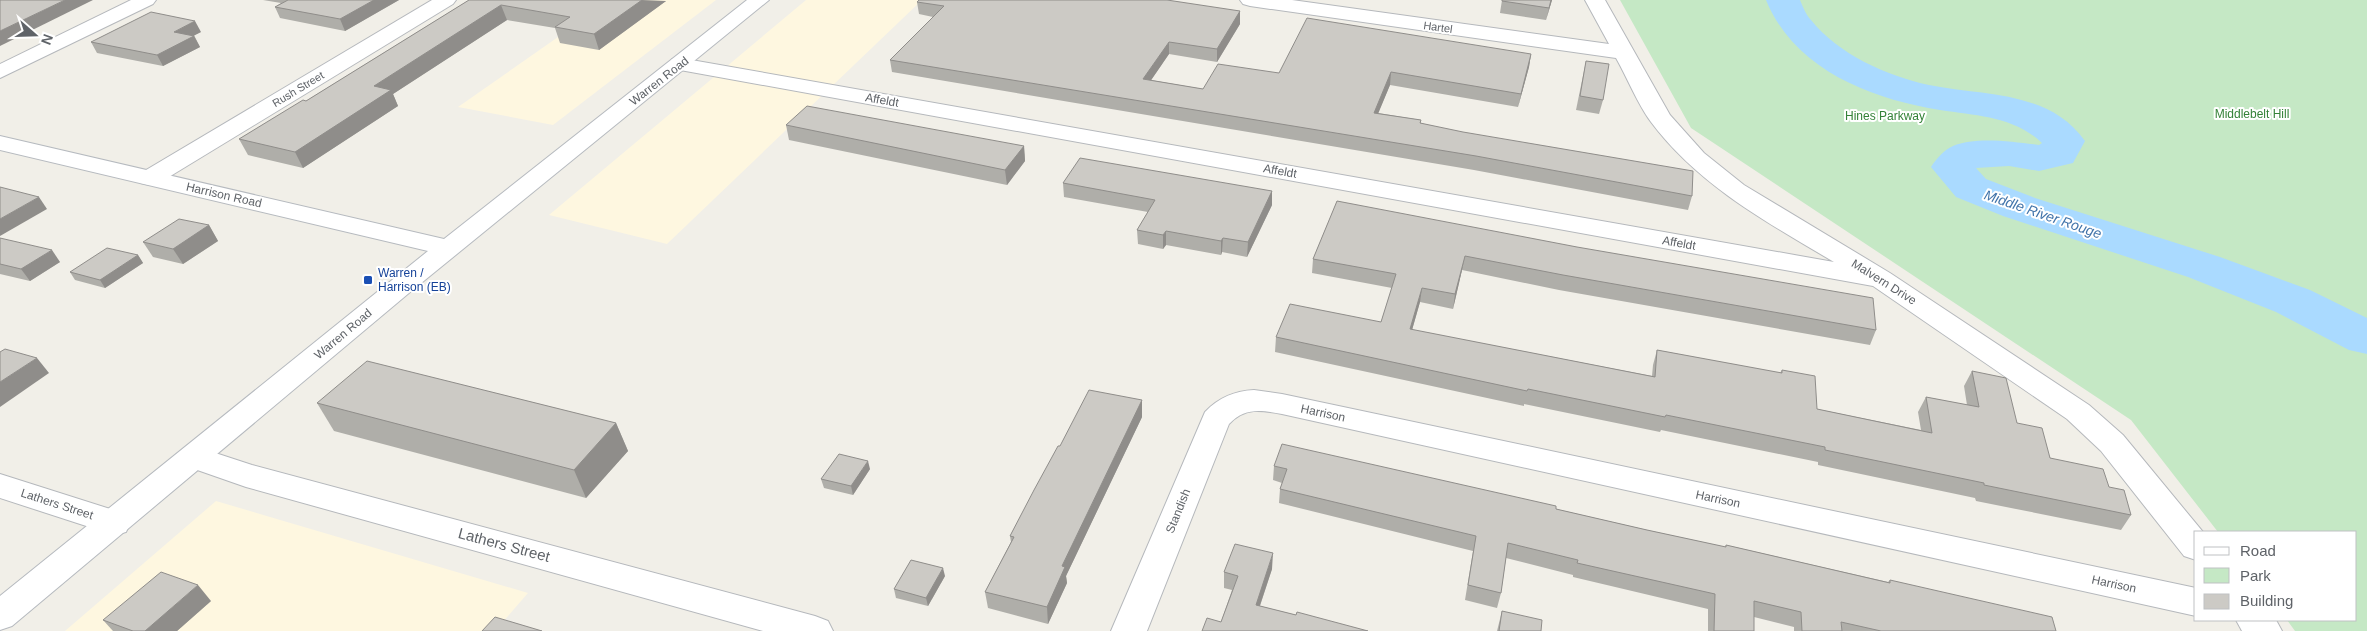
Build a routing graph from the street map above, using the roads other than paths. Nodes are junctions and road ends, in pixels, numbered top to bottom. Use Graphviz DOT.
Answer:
graph roads {
  1 [pos="146,0"];
  2 [pos="446,0"];
  3 [pos="759,0"];
  4 [pos="1250,0"];
  5 [pos="1596,0"];
  6 [pos="1625,53"];
  7 [pos="680,64"];
  8 [pos="0,72"];
  9 [pos="0,143"];
  10 [pos="150,178"];
  11 [pos="448,248"];
  12 [pos="1881,279"];
  13 [pos="1240,401"];
  14 [pos="194,457"];
  15 [pos="0,486"];
  16 [pos="114,522"];
  17 [pos="2194,545"];
  18 [pos="2194,602"];
  19 [pos="0,616"];
  20 [pos="2255,621"];
  21 [pos="815,631"];
  22 [pos="1129,631"];
  23 [pos="2264,631"];
  1 -- 8 [label="street"];
  2 -- 10 [label="street, Rush Street"];
  3 -- 7 [label="street, Warren Road"];
  4 -- 6 [label="street, Hartel"];
  5 -- 6 [label="street, Malvern Drive"];
  6 -- 12 [label="street, Malvern Drive"];
  7 -- 11 [label="street, Warren Road"];
  7 -- 12 [label="street, Affeldt"];
  9 -- 10 [label="street, Harrison Road"];
  10 -- 11 [label="street, Harrison Road"];
  11 -- 14 [label="street, Warren Road"];
  12 -- 17 [label="street, Malvern Drive"];
  13 -- 18 [label="street, Harrison"];
  13 -- 22 [label="street, Standish"];
  14 -- 16 [label="street, Warren Road"];
  14 -- 21 [label="street, Lathers Street"];
  15 -- 16 [label="street, Lathers Street"];
  16 -- 19 [label="street, Warren Road"];
  20 -- 23 [label="street"];
}
